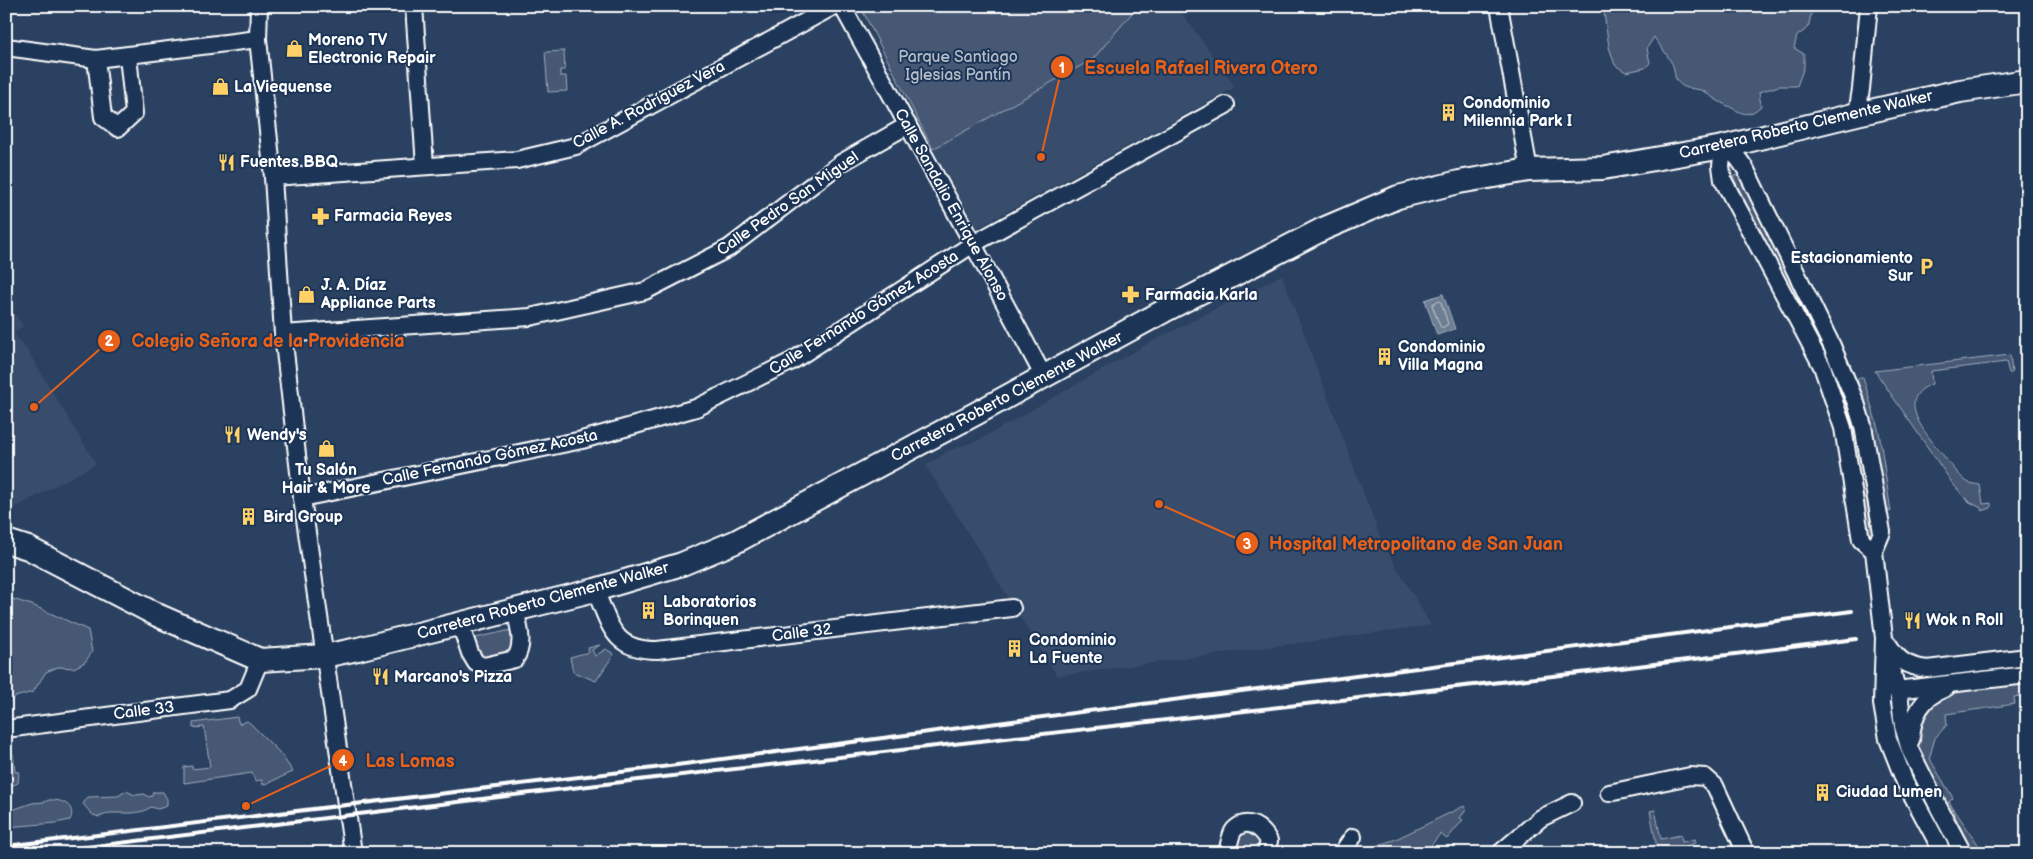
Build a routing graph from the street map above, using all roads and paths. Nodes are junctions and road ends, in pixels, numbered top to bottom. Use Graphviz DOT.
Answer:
graph roads {
  1 [pos="258,6"];
  2 [pos="414,6"];
  3 [pos="834,6"];
  4 [pos="842,6"];
  5 [pos="1498,6"];
  6 [pos="1869,6"];
  7 [pos="258,39"];
  8 [pos="6,47"];
  9 [pos="128,56"];
  10 [pos="96,59"];
  11 [pos="2027,81"];
  12 [pos="1226,105"];
  13 [pos="1856,114"];
  14 [pos="908,125"];
  15 [pos="1723,147"];
  16 [pos="425,166"];
  17 [pos="1529,170"];
  18 [pos="272,177"];
  19 [pos="973,244"];
  20 [pos="283,334"];
  21 [pos="1044,378"];
  22 [pos="302,498"];
  23 [pos="6,541"];
  24 [pos="1874,552"];
  25 [pos="595,590"];
  26 [pos="1012,608"];
  27 [pos="515,610"];
  28 [pos="460,624"];
  29 [pos="1884,638"];
  30 [pos="324,656"];
  31 [pos="2027,657"];
  32 [pos="1882,659"];
  33 [pos="260,660"];
  34 [pos="1927,669"];
  35 [pos="2027,675"];
  36 [pos="1974,681"];
  37 [pos="1893,684"];
  38 [pos="1882,704"];
  39 [pos="6,729"];
  40 [pos="1910,750"];
  41 [pos="1609,793"];
  42 [pos="1572,804"];
  43 [pos="1353,837"];
  44 [pos="353,852"];
  45 [pos="1227,853"];
  46 [pos="1266,853"];
  47 [pos="1342,853"];
  48 [pos="1500,853"];
  49 [pos="1746,853"];
  50 [pos="1943,853"];
  51 [pos="1964,853"];
  1 -- 7 [label="street"];
  2 -- 16 [label="street"];
  3 -- 16 [label="street, Calle A. Rodríguez Vera"];
  4 -- 14 [label="street, Calle Sandalio Enrique Alonso"];
  5 -- 17 [label="street"];
  6 -- 13 [label="street"];
  7 -- 9 [label="street"];
  7 -- 18 [label="street"];
  8 -- 10 [label="street"];
  9 -- 10 [label="street"];
  9 -- 10 [label="street"];
  11 -- 13 [label="main road, Carretera Roberto Clemente Walker"];
  12 -- 19 [label="street, Calle Fernando Gómez Acosta"];
  13 -- 15 [label="main road, Carretera Roberto Clemente Walker"];
  14 -- 19 [label="street, Calle Sandalio Enrique Alonso"];
  14 -- 20 [label="street, Calle Pedro San Miguel"];
  15 -- 17 [label="main road, Carretera Roberto Clemente Walker"];
  15 -- 24 [label="street"];
  15 -- 24 [label="street"];
  16 -- 18 [label="street, Calle A. Rodríguez Vera"];
  17 -- 21 [label="main road, Carretera Roberto Clemente Walker"];
  18 -- 20 [label="street"];
  19 -- 21 [label="street, Calle Sandalio Enrique Alonso"];
  19 -- 22 [label="street, Calle Fernando Gómez Acosta"];
  20 -- 22 [label="street"];
  21 -- 25 [label="main road, Carretera Roberto Clemente Walker"];
  22 -- 30 [label="street"];
  23 -- 33 [label="main road, Carretera Roberto Clemente Walker"];
  24 -- 29 [label="street"];
  25 -- 26 [label="street, Calle 32"];
  25 -- 27 [label="main road, Carretera Roberto Clemente Walker"];
  27 -- 28 [label="main road, Carretera Roberto Clemente Walker"];
  27 -- 28 [label="street"];
  28 -- 30 [label="main road, Carretera Roberto Clemente Walker"];
  29 -- 32 [label="street"];
  29 -- 34 [label="street"];
  29 -- 37 [label="street"];
  30 -- 33 [label="main road, Carretera Roberto Clemente Walker"];
  30 -- 44 [label="street"];
  31 -- 34 [label="street"];
  32 -- 37 [label="street"];
  32 -- 38 [label="street"];
  33 -- 39 [label="street, Calle 33"];
  34 -- 37 [label="street"];
  35 -- 36 [label="street"];
  36 -- 37 [label="street"];
  36 -- 40 [label="street"];
  37 -- 38 [label="street"];
  37 -- 40 [label="street"];
  38 -- 50 [label="street"];
  40 -- 51 [label="street"];
  41 -- 49 [label="street"];
  42 -- 48 [label="street"];
  43 -- 47 [label="street"];
  45 -- 46 [label="street"];
}
